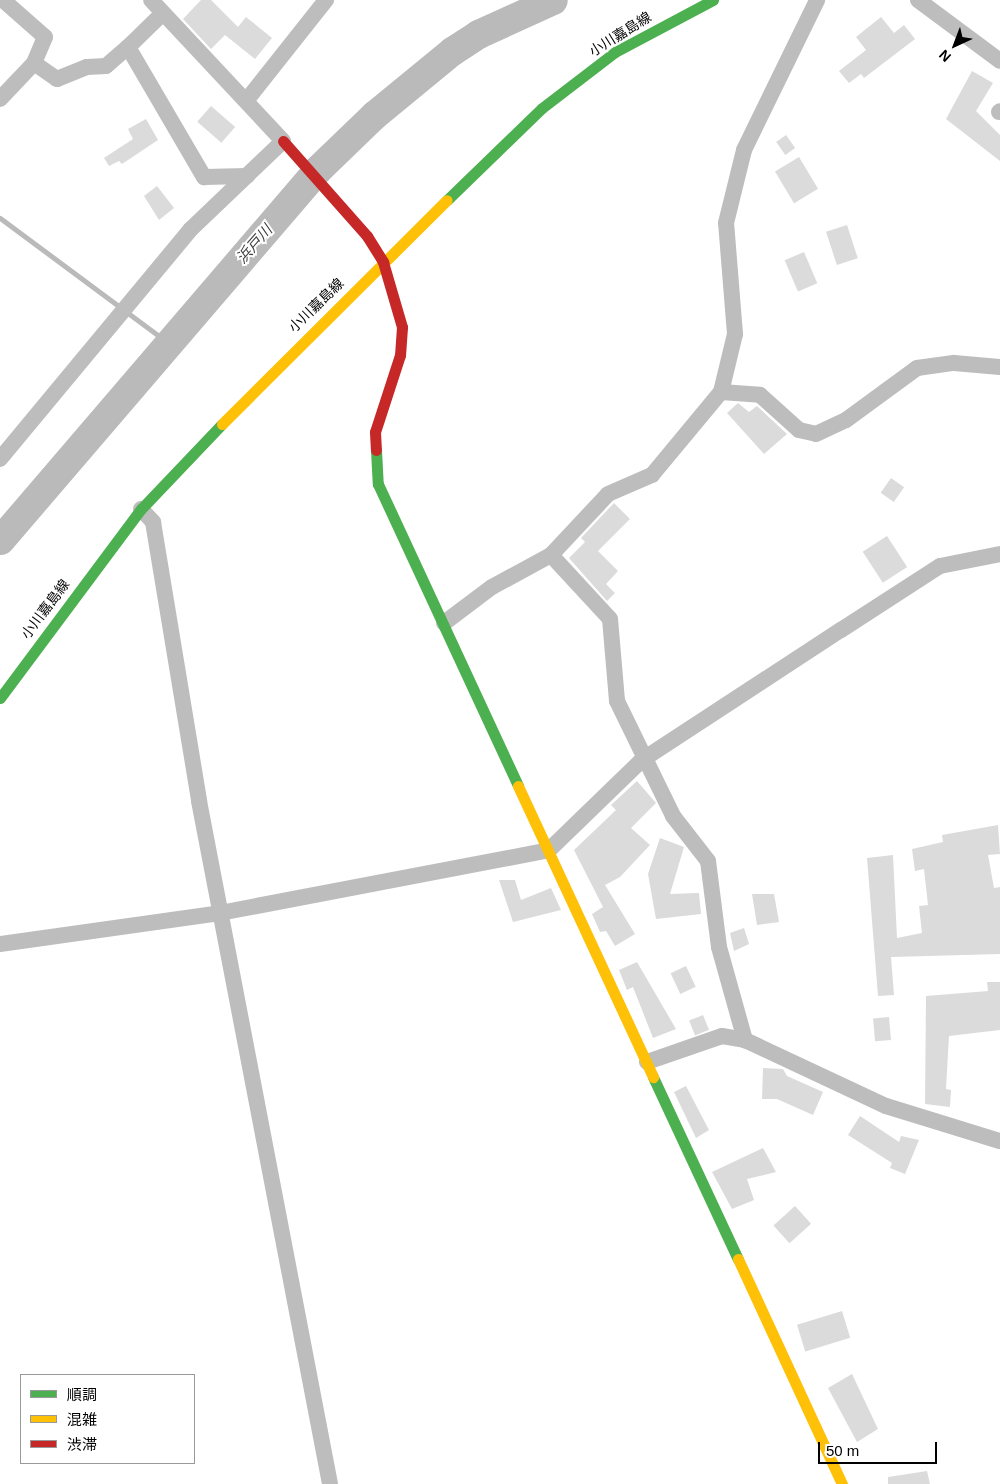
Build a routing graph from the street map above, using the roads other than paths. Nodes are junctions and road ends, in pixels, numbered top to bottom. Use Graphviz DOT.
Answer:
graph roads {
  1 [pos="3,0"];
  2 [pos="151,0"];
  3 [pos="326,0"];
  4 [pos="713,0"];
  5 [pos="817,0"];
  6 [pos="918,0"];
  7 [pos="163,13"];
  8 [pos="128,47"];
  9 [pos="1000,61"];
  10 [pos="34,63"];
  11 [pos="0,99"];
  12 [pos="246,101"];
  13 [pos="286,145"];
  14 [pos="247,176"];
  15 [pos="383,262"];
  16 [pos="1000,368"];
  17 [pos="720,392"];
  18 [pos="6,441"];
  19 [pos="0,458"];
  20 [pos="141,509"];
  21 [pos="1000,554"];
  22 [pos="551,555"];
  23 [pos="444,623"];
  24 [pos="0,698"];
  25 [pos="642,760"];
  26 [pos="549,850"];
  27 [pos="220,913"];
  28 [pos="0,944"];
  29 [pos="745,1040"];
  30 [pos="647,1062"];
  31 [pos="1000,1140"];
  32 [pos="330,1484"];
  33 [pos="842,1484"];
  1 -- 10 [label="street"];
  2 -- 7 [label="street"];
  3 -- 12 [label="street"];
  4 -- 15 [label="street, 小川嘉島線"];
  5 -- 17 [label="street"];
  6 -- 9 [label="street"];
  7 -- 8 [label="street"];
  7 -- 12 [label="street"];
  8 -- 10 [label="street"];
  8 -- 14 [label="street"];
  10 -- 11 [label="street"];
  12 -- 13 [label="street"];
  13 -- 14 [label="street"];
  13 -- 15 [label="street"];
  14 -- 18 [label="street"];
  15 -- 20 [label="street, 小川嘉島線"];
  15 -- 23 [label="street"];
  16 -- 17 [label="street"];
  17 -- 22 [label="street"];
  18 -- 19 [label="street"];
  20 -- 24 [label="street, 小川嘉島線"];
  20 -- 27 [label="street"];
  21 -- 25 [label="street"];
  22 -- 23 [label="street"];
  22 -- 25 [label="street"];
  23 -- 26 [label="street"];
  25 -- 26 [label="street"];
  25 -- 29 [label="street"];
  26 -- 27 [label="street"];
  26 -- 30 [label="street"];
  27 -- 28 [label="street"];
  27 -- 32 [label="street"];
  29 -- 30 [label="street"];
  29 -- 31 [label="street"];
  30 -- 33 [label="street"];
}
